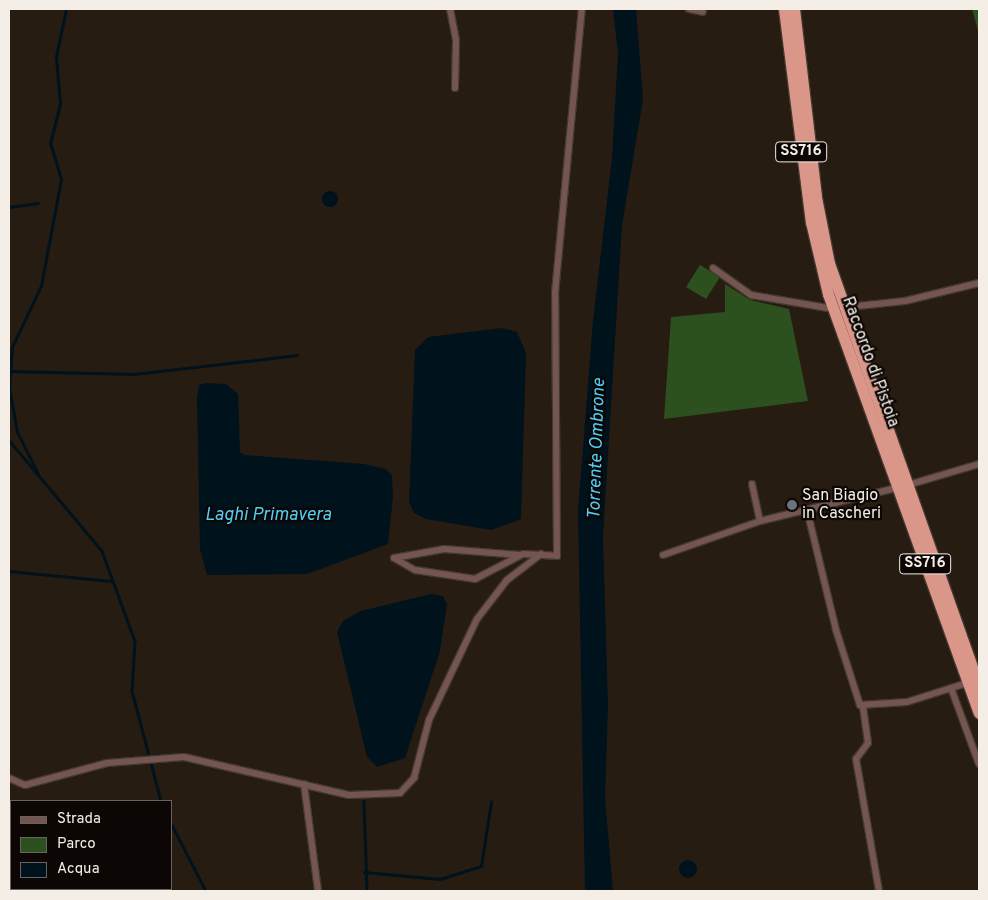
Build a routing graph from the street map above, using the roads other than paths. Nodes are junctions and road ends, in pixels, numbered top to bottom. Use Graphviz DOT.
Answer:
graph roads {
  1 [pos="450,9"];
  2 [pos="582,9"];
  3 [pos="689,9"];
  4 [pos="784,9"];
  5 [pos="794,9"];
  6 [pos="703,12"];
  7 [pos="456,88"];
  8 [pos="712,268"];
  9 [pos="979,283"];
  10 [pos="848,307"];
  11 [pos="828,308"];
  12 [pos="979,464"];
  13 [pos="752,484"];
  14 [pos="911,484"];
  15 [pos="892,489"];
  16 [pos="807,510"];
  17 [pos="760,521"];
  18 [pos="541,554"];
  19 [pos="520,555"];
  20 [pos="663,555"];
  21 [pos="964,684"];
  22 [pos="979,687"];
  23 [pos="951,688"];
  24 [pos="863,707"];
  25 [pos="979,712"];
  26 [pos="979,764"];
  27 [pos="9,778"];
  28 [pos="304,784"];
  29 [pos="318,891"];
  30 [pos="880,891"];
  1 -- 7 [label="street"];
  2 -- 18 [label="street"];
  3 -- 6 [label="street"];
  4 -- 25 [label="highway, Raccordo di Pistoia / SS716"];
  5 -- 22 [label="highway, Raccordo di Pistoia / SS716"];
  8 -- 11 [label="street"];
  9 -- 10 [label="street"];
  12 -- 14 [label="street"];
  13 -- 17 [label="street"];
  15 -- 16 [label="street"];
  16 -- 17 [label="street"];
  16 -- 24 [label="street"];
  17 -- 20 [label="street"];
  18 -- 19 [label="street"];
  18 -- 28 [label="street"];
  19 -- 19 [label="street"];
  21 -- 23 [label="street"];
  23 -- 24 [label="street"];
  23 -- 26 [label="street"];
  24 -- 30 [label="street"];
  27 -- 28 [label="street"];
  28 -- 29 [label="street"];
}
